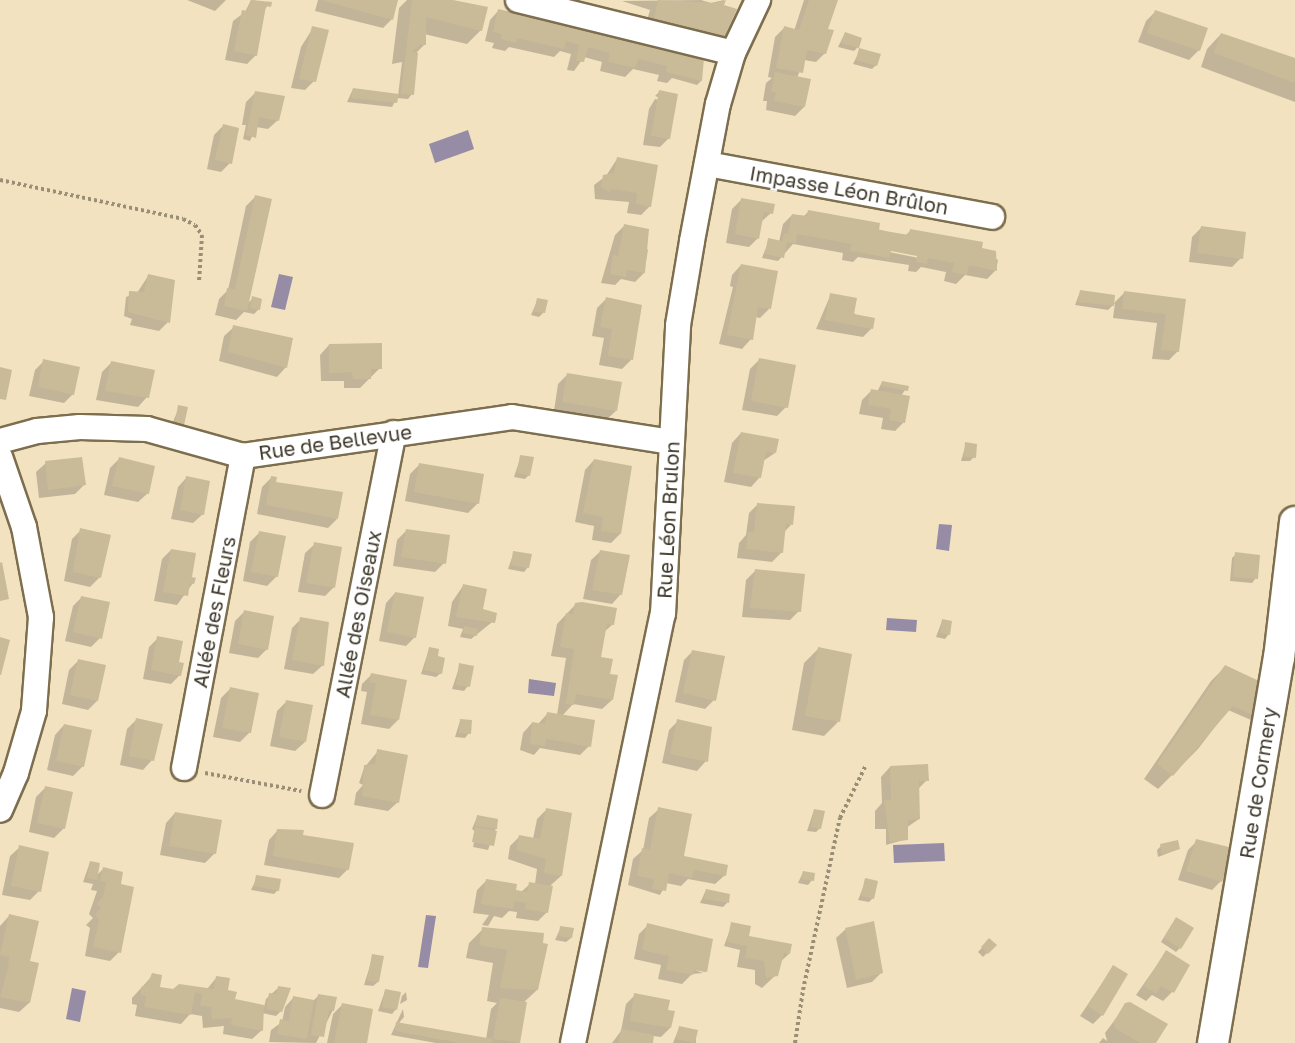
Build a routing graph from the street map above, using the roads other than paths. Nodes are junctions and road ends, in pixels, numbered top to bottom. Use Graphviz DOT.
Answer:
graph roads {
  1 [pos="518,0"];
  2 [pos="758,0"];
  3 [pos="733,53"];
  4 [pos="707,164"];
  5 [pos="992,217"];
  6 [pos="394,434"];
  7 [pos="0,441"];
  8 [pos="672,442"];
  9 [pos="243,456"];
  10 [pos="0,457"];
  11 [pos="1295,522"];
  12 [pos="184,768"];
  13 [pos="322,795"];
  14 [pos="0,810"];
  15 [pos="573,1043"];
  16 [pos="1213,1043"];
  1 -- 3 [label="street"];
  2 -- 3 [label="street, Rue Léon Brulon"];
  3 -- 4 [label="street, Rue Léon Brulon"];
  4 -- 5 [label="street, Impasse Léon Brûlon"];
  4 -- 8 [label="street, Rue Léon Brulon"];
  6 -- 8 [label="street, Rue de Bellevue"];
  6 -- 9 [label="street, Rue de Bellevue"];
  6 -- 13 [label="street, Allée des Oiseaux"];
  7 -- 9 [label="street, Rue de Bellevue"];
  8 -- 15 [label="street, Rue Léon Brulon"];
  9 -- 12 [label="street, Allée des Fleurs"];
  10 -- 14 [label="street"];
  11 -- 16 [label="main road, Rue de Cormery"];
}
